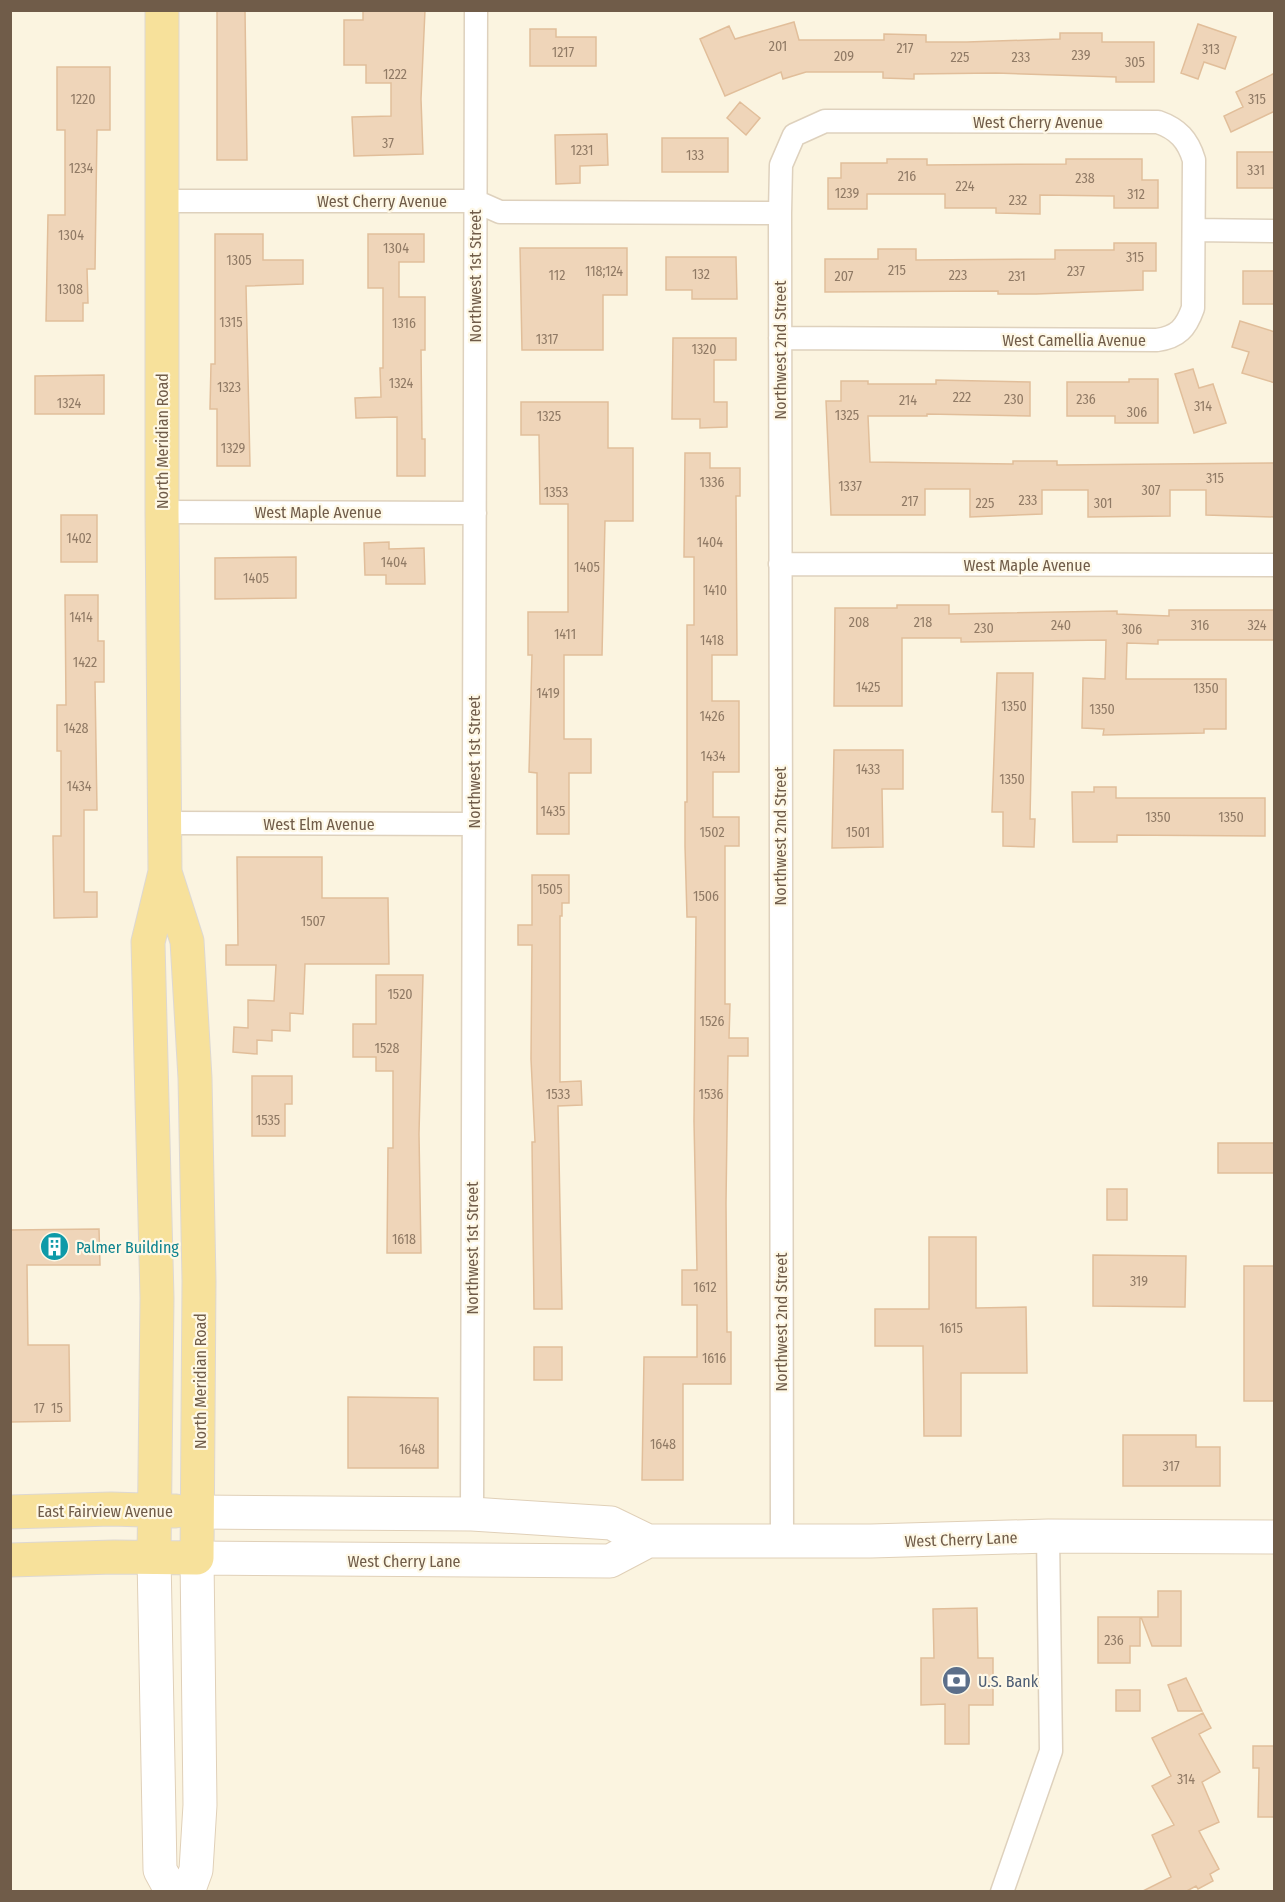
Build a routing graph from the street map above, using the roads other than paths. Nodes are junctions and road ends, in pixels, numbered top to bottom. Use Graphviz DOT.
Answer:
graph roads {
  1 [pos="162,10"];
  2 [pos="476,10"];
  3 [pos="794,135"];
  4 [pos="162,201"];
  5 [pos="476,201"];
  6 [pos="780,213"];
  7 [pos="1194,231"];
  8 [pos="1275,231"];
  9 [pos="780,338"];
  10 [pos="162,512"];
  11 [pos="475,513"];
  12 [pos="780,564"];
  13 [pos="1275,565"];
  14 [pos="164,824"];
  15 [pos="474,824"];
  16 [pos="165,872"];
  17 [pos="156,1510"];
  18 [pos="10,1512"];
  19 [pos="198,1512"];
  20 [pos="472,1514"];
  21 [pos="1048,1536"];
  22 [pos="1275,1537"];
  23 [pos="648,1541"];
  24 [pos="782,1541"];
  25 [pos="154,1557"];
  26 [pos="198,1558"];
  27 [pos="10,1560"];
  28 [pos="172,1892"];
  29 [pos="188,1892"];
  30 [pos="1002,1892"];
  1 -- 4 [label="main road, North Meridian Road"];
  2 -- 5 [label="street, Northwest 1st Street"];
  3 -- 6 [label="street, Northwest 2nd Street"];
  3 -- 7 [label="street, West Cherry Avenue"];
  4 -- 5 [label="street, West Cherry Avenue"];
  4 -- 10 [label="main road, North Meridian Road"];
  5 -- 6 [label="street, West Cherry Avenue"];
  5 -- 11 [label="street, Northwest 1st Street"];
  6 -- 9 [label="street, Northwest 2nd Street"];
  7 -- 8 [label="street"];
  7 -- 9 [label="street, West Camellia Avenue"];
  9 -- 12 [label="street, Northwest 2nd Street"];
  10 -- 11 [label="street, West Maple Avenue"];
  10 -- 14 [label="main road, North Meridian Road"];
  11 -- 15 [label="street, Northwest 1st Street"];
  12 -- 13 [label="street, West Maple Avenue"];
  12 -- 24 [label="street, Northwest 2nd Street"];
  14 -- 15 [label="street, West Elm Avenue"];
  14 -- 16 [label="main road, North Meridian Road"];
  15 -- 20 [label="street, Northwest 1st Street"];
  16 -- 17 [label="main road, North Meridian Road"];
  16 -- 19 [label="main road, North Meridian Road"];
  17 -- 18 [label="main road, East Fairview Avenue"];
  17 -- 19 [label="main road, East Fairview Avenue"];
  17 -- 25 [label="main road, North Meridian Road"];
  19 -- 20 [label="main road, West Cherry Lane"];
  19 -- 26 [label="main road, North Meridian Road"];
  20 -- 23 [label="main road, West Cherry Lane"];
  21 -- 22 [label="main road, West Cherry Lane"];
  21 -- 24 [label="main road, West Cherry Lane"];
  21 -- 30 [label="street"];
  23 -- 24 [label="main road, West Cherry Lane"];
  23 -- 26 [label="main road, West Cherry Lane"];
  25 -- 26 [label="main road, West Cherry Lane"];
  25 -- 27 [label="main road"];
  25 -- 28 [label="main road, North Meridian Road"];
  26 -- 29 [label="main road, North Meridian Road"];
}
